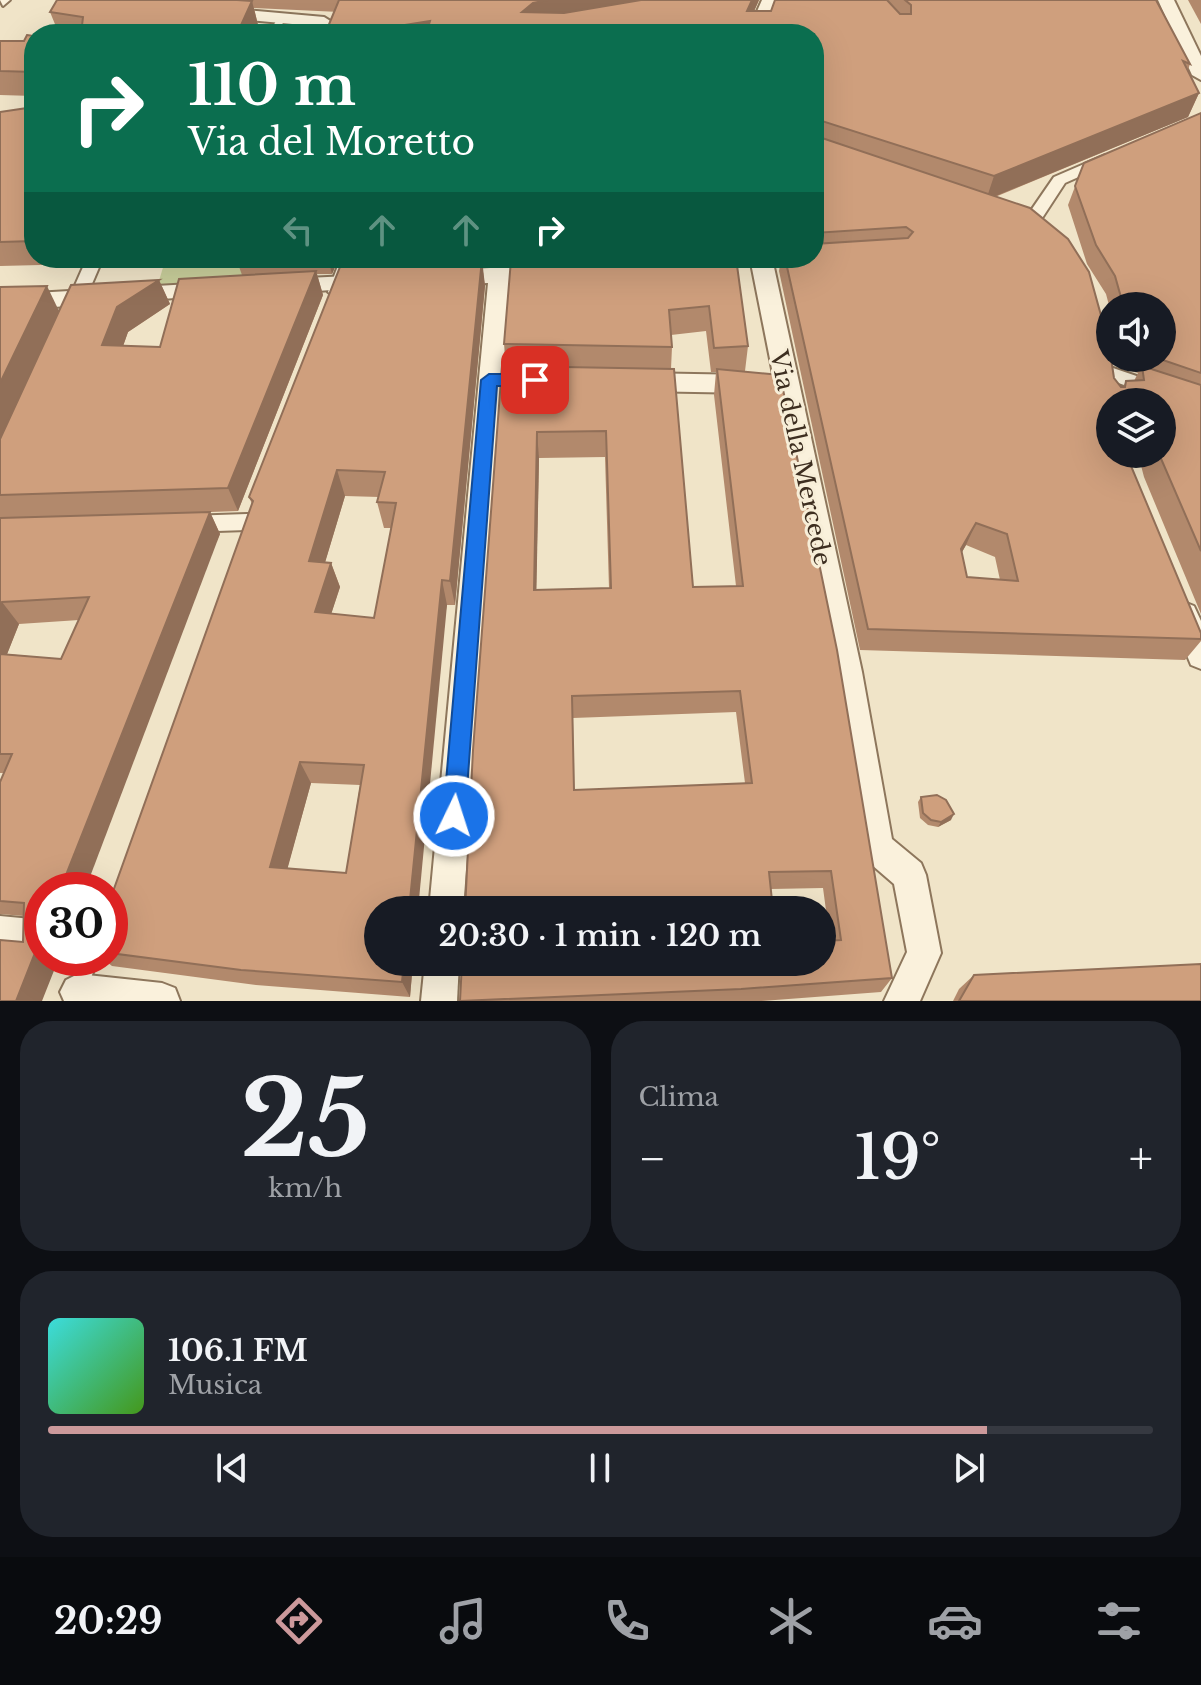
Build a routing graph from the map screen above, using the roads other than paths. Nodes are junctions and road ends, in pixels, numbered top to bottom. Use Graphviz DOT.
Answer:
graph roads {
  1 [pos="770,0"];
  2 [pos="1166,0"];
  3 [pos="219,10"];
  4 [pos="264,24"];
  5 [pos="305,24"];
  6 [pos="323,24"];
  7 [pos="758,24"];
  8 [pos="1201,75"];
  9 [pos="1114,157"];
  10 [pos="1022,223"];
  11 [pos="1049,240"];
  12 [pos="91,268"];
  13 [pos="345,268"];
  14 [pos="489,268"];
  15 [pos="501,268"];
  16 [pos="525,268"];
  17 [pos="761,268"];
  18 [pos="573,272"];
  19 [pos="430,278"];
  20 [pos="385,281"];
  21 [pos="339,283"];
  22 [pos="263,287"];
  23 [pos="232,289"];
  24 [pos="79,298"];
  25 [pos="0,303"];
  26 [pos="328,311"];
  27 [pos="66,326"];
  28 [pos="1113,374"];
  29 [pos="489,380"];
  30 [pos="521,380"];
  31 [pos="615,382"];
  32 [pos="785,385"];
  33 [pos="1114,388"];
  34 [pos="1201,405"];
  35 [pos="170,525"];
  36 [pos="237,551"];
  37 [pos="1172,585"];
  38 [pos="1201,656"];
  39 [pos="447,896"];
  40 [pos="0,933"];
  41 [pos="24,935"];
  42 [pos="83,976"];
  43 [pos="441,976"];
  44 [pos="76,996"];
  45 [pos="900,1000"];
  46 [pos="162,1001"];
  47 [pos="439,1001"];
  1 -- 7 [label="street"];
  2 -- 8 [label="street"];
  3 -- 4 [label="street"];
  5 -- 6 [label="street"];
  9 -- 10 [label="street"];
  10 -- 11 [label="street"];
  12 -- 24 [label="street"];
  13 -- 21 [label="street"];
  14 -- 19 [label="street"];
  15 -- 29 [label="street"];
  16 -- 18 [label="street"];
  17 -- 32 [label="street, Via della Mercede"];
  20 -- 21 [label="street"];
  21 -- 22 [label="street"];
  21 -- 26 [label="street"];
  23 -- 24 [label="street"];
  24 -- 25 [label="street"];
  24 -- 27 [label="street"];
  28 -- 33 [label="street"];
  28 -- 34 [label="street"];
  29 -- 30 [label="street"];
  29 -- 39 [label="street"];
  31 -- 32 [label="street"];
  32 -- 45 [label="street, Via della Mercede"];
  35 -- 36 [label="street"];
  37 -- 38 [label="street"];
  40 -- 41 [label="street"];
  42 -- 44 [label="lane"];
  43 -- 47 [label="street"];
  44 -- 46 [label="street"];
}
